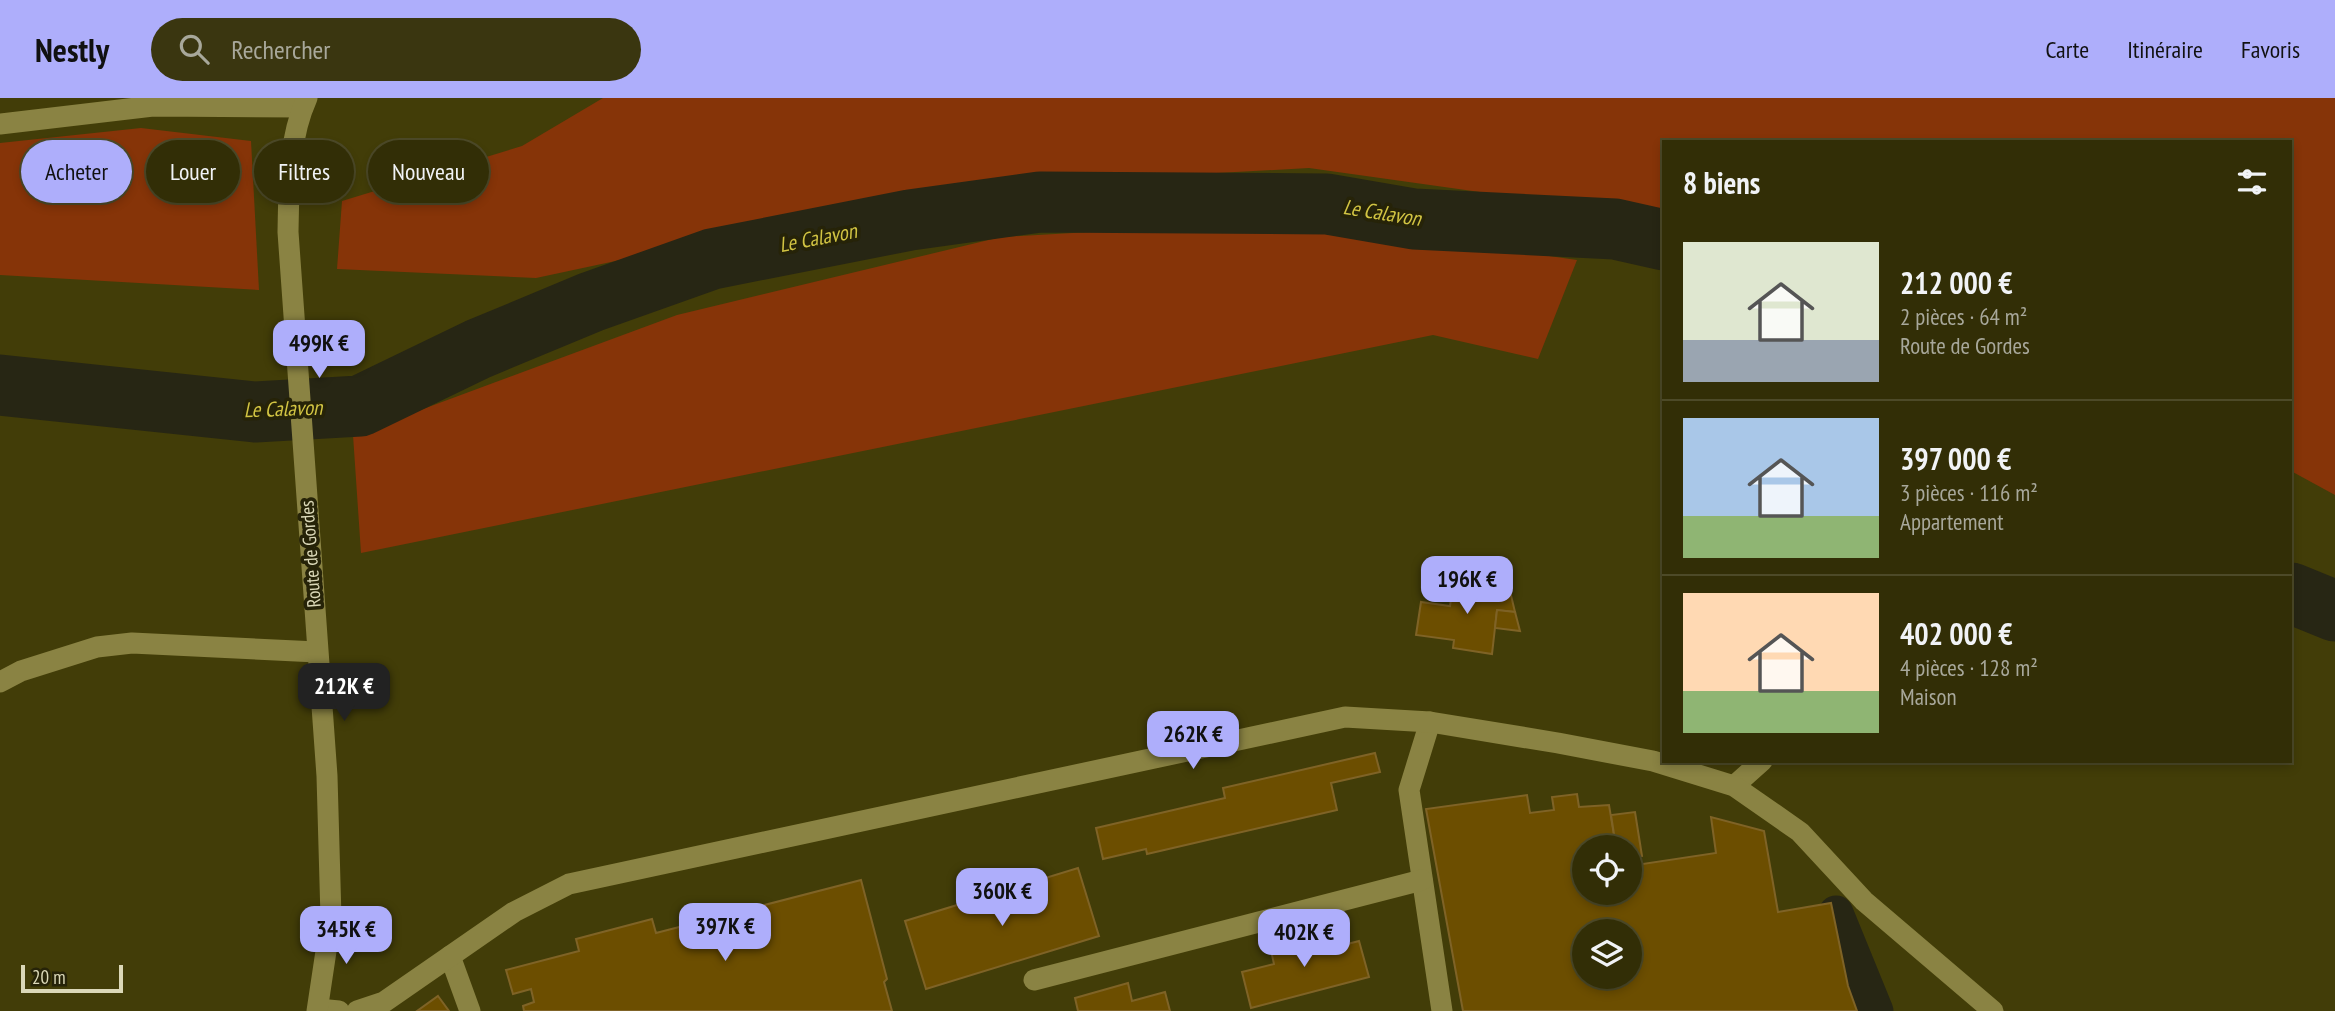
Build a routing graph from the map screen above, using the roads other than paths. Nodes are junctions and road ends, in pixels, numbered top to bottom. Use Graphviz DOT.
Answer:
graph roads {
  1 [pos="305,103"];
  2 [pos="0,124"];
  3 [pos="317,652"];
  4 [pos="0,682"];
  5 [pos="1430,722"];
  6 [pos="1760,763"];
  7 [pos="1734,786"];
  8 [pos="1422,880"];
  9 [pos="450,956"];
  10 [pos="1034,980"];
  11 [pos="324,1010"];
  12 [pos="356,1011"];
  13 [pos="470,1011"];
  14 [pos="1442,1011"];
  15 [pos="1993,1011"];
  1 -- 2 [label="street"];
  1 -- 3 [label="street, Route de Gordes"];
  3 -- 4 [label="street"];
  3 -- 11 [label="street, Route de Gordes"];
  5 -- 7 [label="street"];
  5 -- 8 [label="street"];
  5 -- 9 [label="street"];
  6 -- 7 [label="street"];
  7 -- 15 [label="street"];
  8 -- 10 [label="street"];
  8 -- 14 [label="street"];
  9 -- 12 [label="street"];
  9 -- 13 [label="street"];
}
